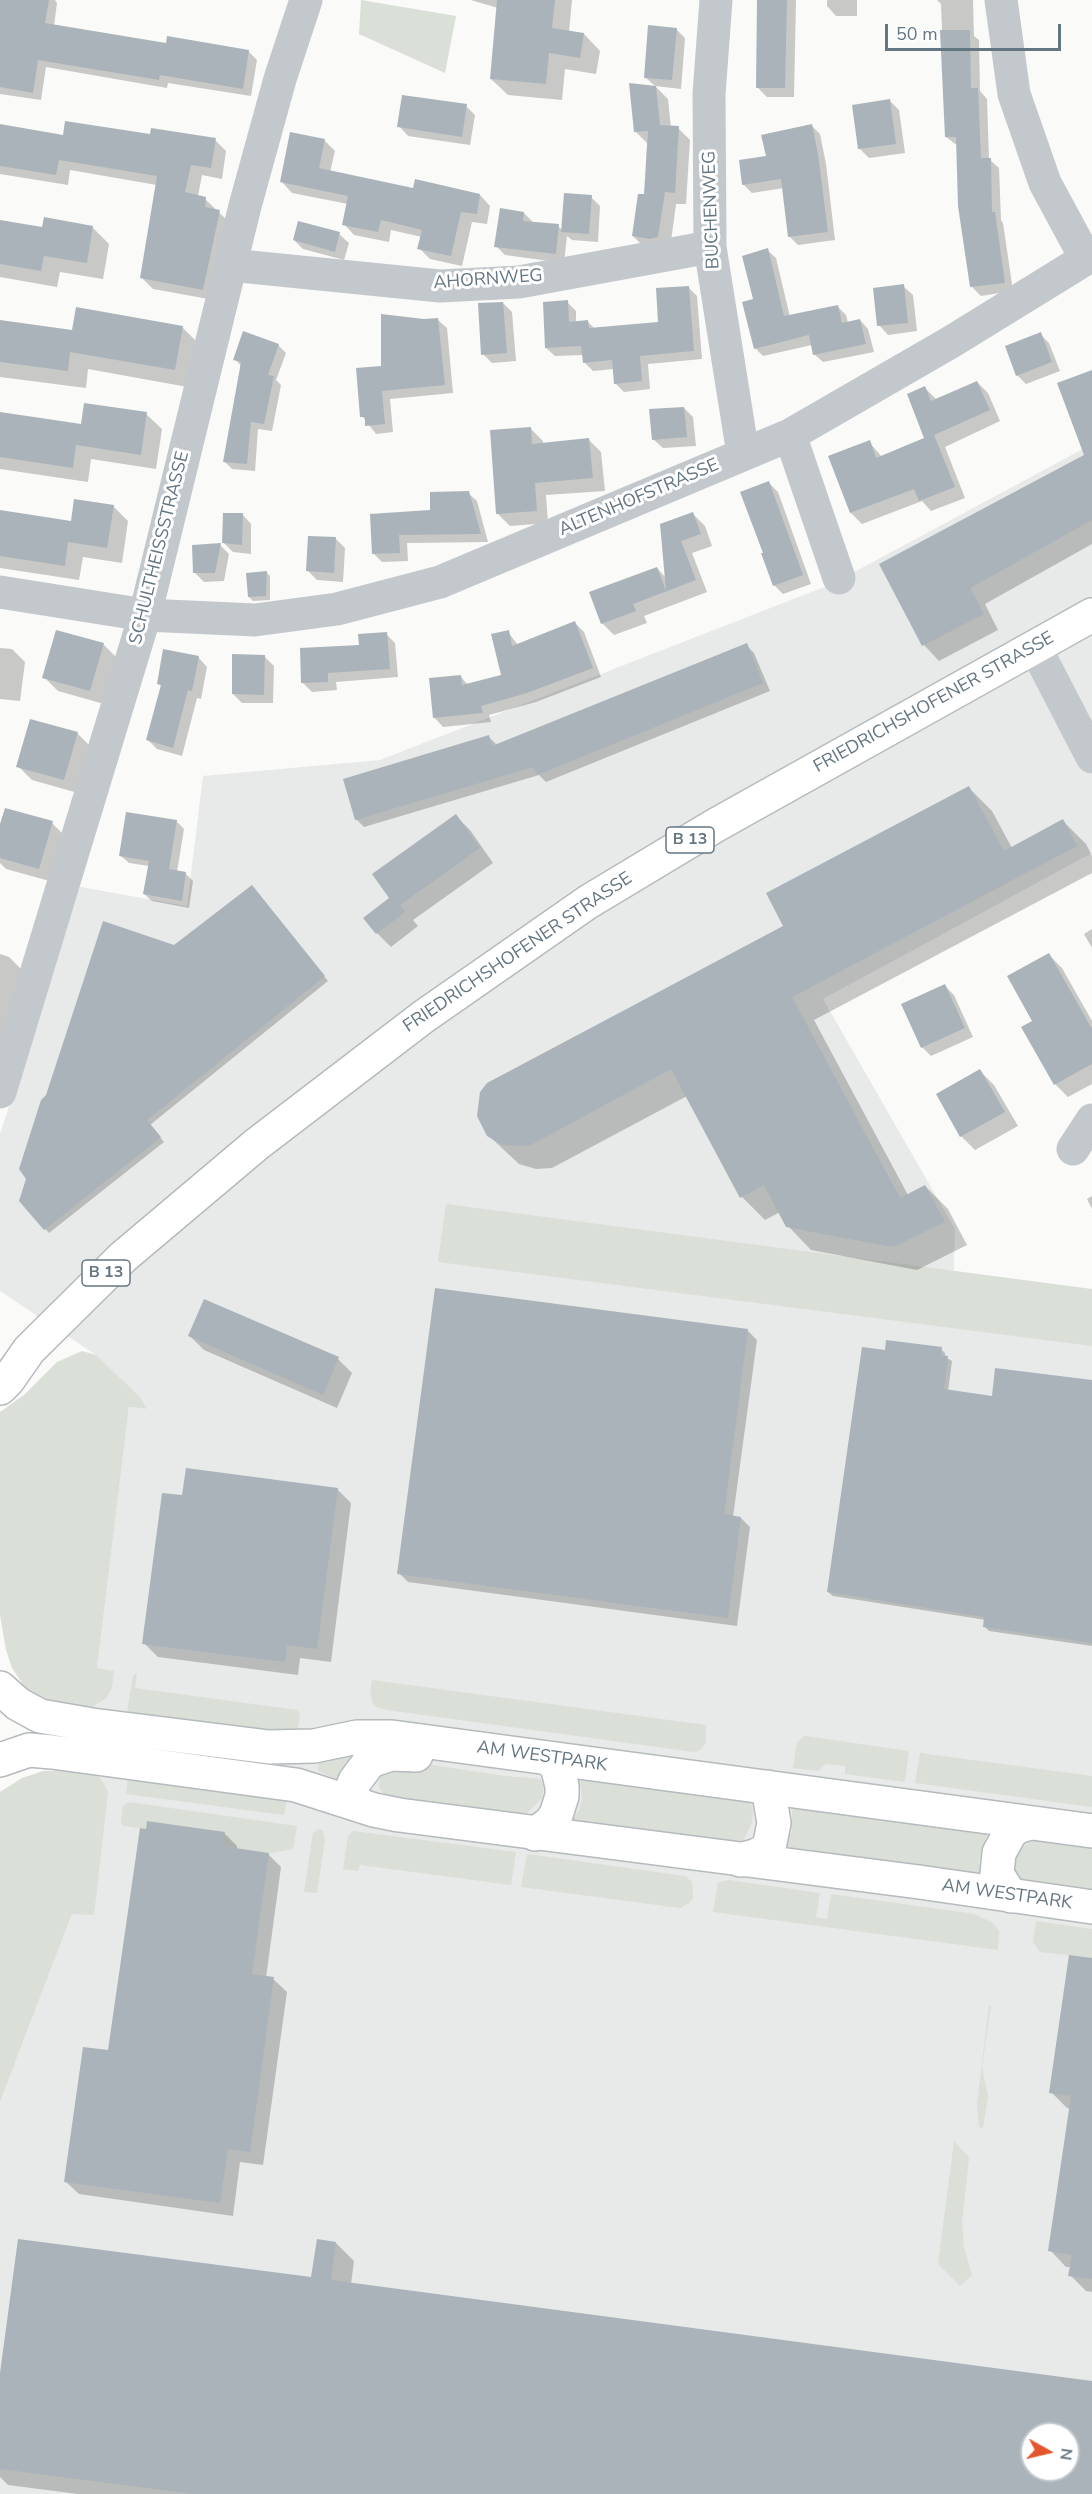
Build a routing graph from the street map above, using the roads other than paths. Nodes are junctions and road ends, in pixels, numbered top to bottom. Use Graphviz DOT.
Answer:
graph roads {
  1 [pos="306,0"];
  2 [pos="716,0"];
  3 [pos="1001,0"];
  4 [pos="710,247"];
  5 [pos="1089,257"];
  6 [pos="230,265"];
  7 [pos="790,435"];
  8 [pos="743,454"];
  9 [pos="839,578"];
  10 [pos="0,592"];
  11 [pos="145,615"];
  12 [pos="1092,615"];
  13 [pos="1035,647"];
  14 [pos="1092,757"];
  15 [pos="0,1092"];
  16 [pos="1092,1120"];
  17 [pos="1073,1149"];
  18 [pos="14,1356"];
  19 [pos="0,1388"];
  20 [pos="0,1688"];
  21 [pos="497,1750"];
  22 [pos="66,1754"];
  23 [pos="549,1759"];
  24 [pos="0,1760"];
  25 [pos="0,1779"];
  26 [pos="768,1787"];
  27 [pos="346,1801"];
  28 [pos="1030,1823"];
  29 [pos="1092,1831"];
  30 [pos="535,1834"];
  31 [pos="740,1860"];
  32 [pos="1011,1896"];
  33 [pos="1092,1907"];
  1 -- 6 [label="street, SCHULTHEISSSTRASSE"];
  2 -- 4 [label="street, BUCHENWEG"];
  3 -- 5 [label="street"];
  4 -- 6 [label="street, AHORNWEG"];
  4 -- 8 [label="street, BUCHENWEG"];
  5 -- 7 [label="street, ALTENHOFSTRASSE"];
  6 -- 11 [label="street, SCHULTHEISSSTRASSE"];
  7 -- 8 [label="street, ALTENHOFSTRASSE"];
  7 -- 9 [label="street"];
  8 -- 11 [label="street, ALTENHOFSTRASSE"];
  10 -- 11 [label="street, ALTENHOFSTRASSE"];
  11 -- 15 [label="street, SCHULTHEISSSTRASSE"];
  12 -- 13 [label="main road, FRIEDRICHSHOFENER STRASSE / B 13"];
  13 -- 14 [label="street"];
  13 -- 18 [label="main road, FRIEDRICHSHOFENER STRASSE / B 13"];
  16 -- 17 [label="street"];
  18 -- 19 [label="main road, FRIEDRICHSHOFENER STRASSE / B 13"];
  20 -- 21 [label="main road, AM WESTPARK"];
  21 -- 23 [label="main road, AM WESTPARK"];
  21 -- 27 [label="main road"];
  22 -- 24 [label="main road, AM WESTPARK"];
  22 -- 25 [label="main road"];
  22 -- 27 [label="main road, AM WESTPARK"];
  23 -- 26 [label="main road, AM WESTPARK"];
  23 -- 30 [label="main road"];
  26 -- 28 [label="main road, AM WESTPARK"];
  26 -- 31 [label="main road"];
  27 -- 30 [label="main road, AM WESTPARK"];
  28 -- 29 [label="main road, AM WESTPARK"];
  28 -- 32 [label="main road"];
  30 -- 31 [label="main road, AM WESTPARK"];
  31 -- 32 [label="main road, AM WESTPARK"];
  32 -- 33 [label="main road, AM WESTPARK"];
}
